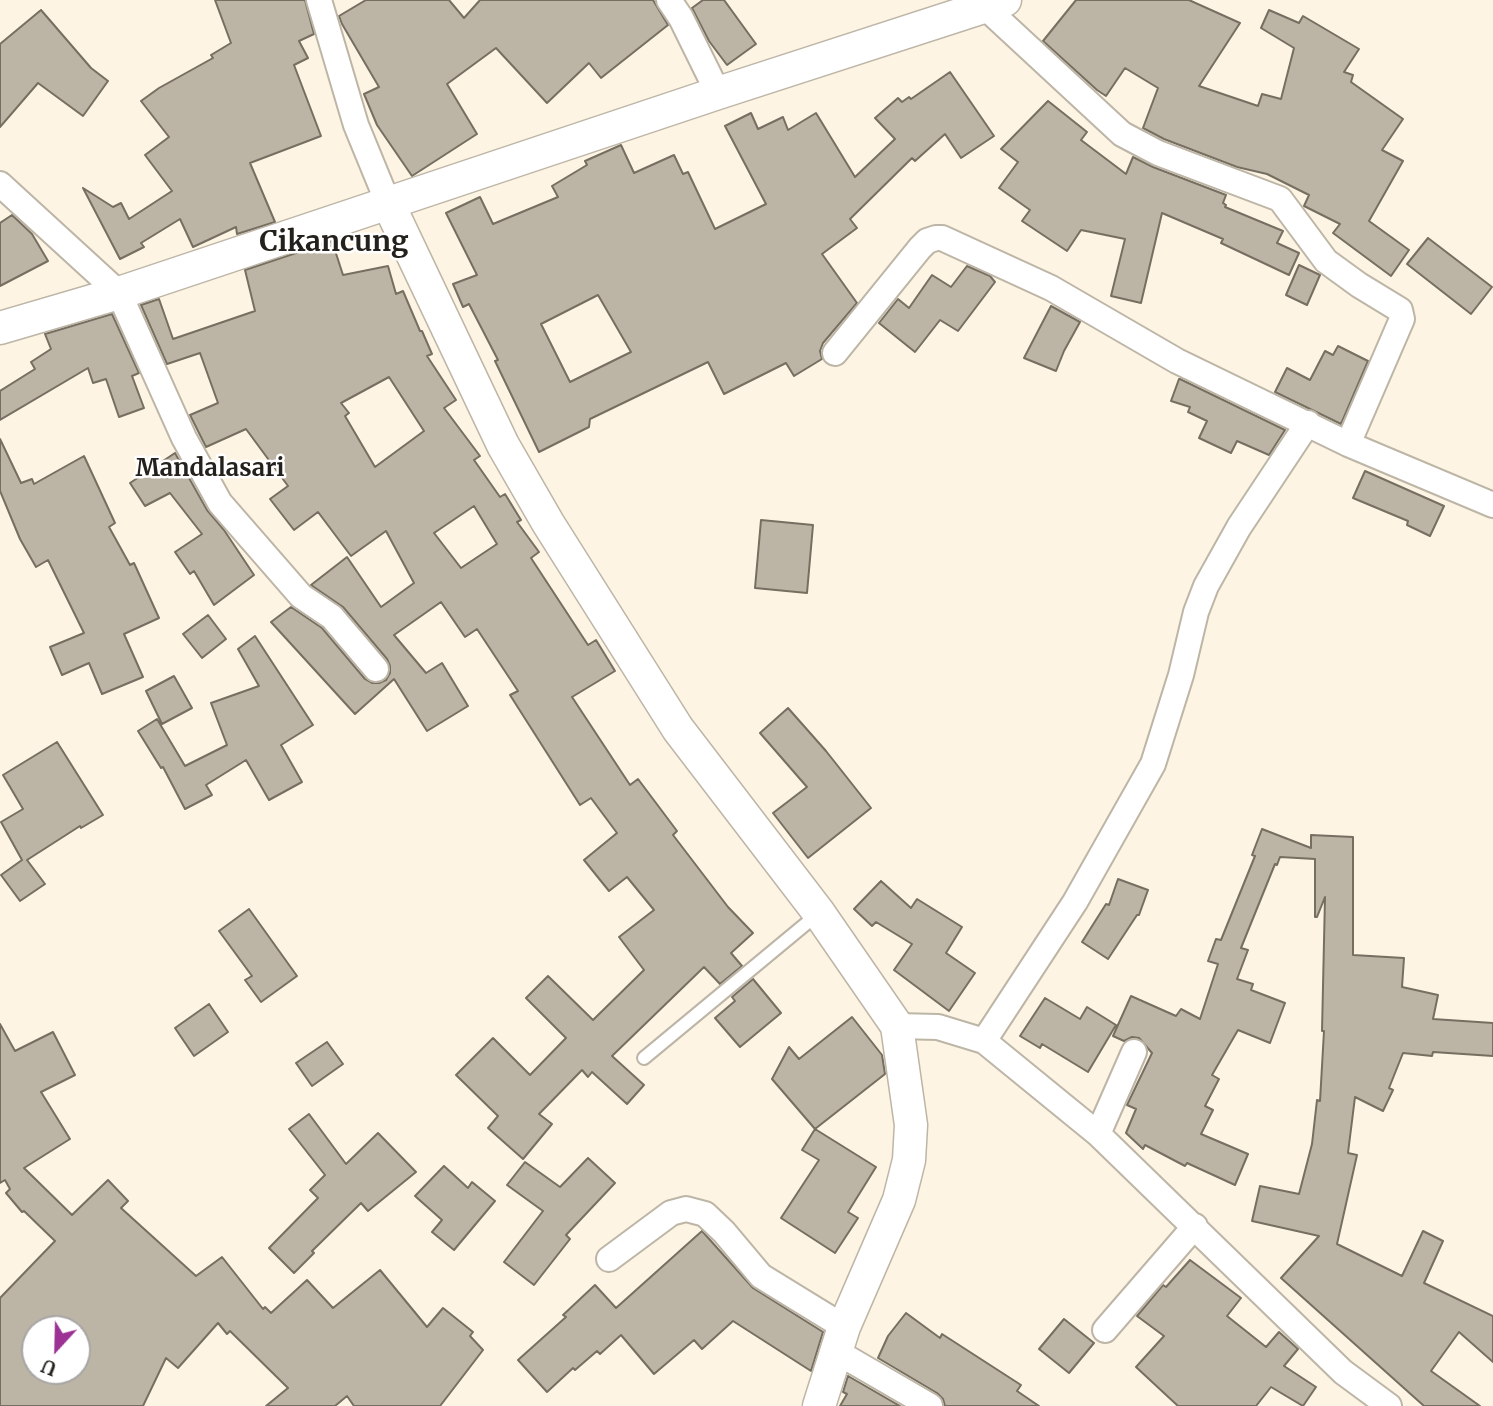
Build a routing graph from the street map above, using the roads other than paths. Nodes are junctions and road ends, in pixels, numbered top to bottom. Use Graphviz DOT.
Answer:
graph roads {
  1 [pos="319,0"];
  2 [pos="669,0"];
  3 [pos="995,4"];
  4 [pos="718,93"];
  5 [pos="0,184"];
  6 [pos="388,203"];
  7 [pos="119,293"];
  8 [pos="0,328"];
  9 [pos="835,353"];
  10 [pos="1308,424"];
  11 [pos="1348,444"];
  12 [pos="1493,505"];
  13 [pos="376,669"];
  14 [pos="819,913"];
  15 [pos="897,1026"];
  16 [pos="984,1041"];
  17 [pos="1134,1052"];
  18 [pos="644,1058"];
  19 [pos="1098,1134"];
  20 [pos="1195,1226"];
  21 [pos="608,1259"];
  22 [pos="1105,1330"];
  23 [pos="841,1339"];
  24 [pos="819,1406"];
  25 [pos="930,1406"];
  26 [pos="1389,1406"];
  1 -- 6 [label="street"];
  2 -- 4 [label="street"];
  3 -- 4 [label="street"];
  3 -- 11 [label="street"];
  4 -- 6 [label="street"];
  5 -- 7 [label="street"];
  6 -- 7 [label="street"];
  6 -- 14 [label="street"];
  7 -- 8 [label="street"];
  7 -- 13 [label="street"];
  9 -- 10 [label="street"];
  10 -- 11 [label="street"];
  10 -- 16 [label="street"];
  11 -- 12 [label="street"];
  14 -- 15 [label="street"];
  14 -- 18 [label="lane"];
  15 -- 16 [label="street"];
  15 -- 23 [label="street"];
  16 -- 19 [label="street"];
  17 -- 19 [label="street"];
  19 -- 20 [label="street"];
  20 -- 22 [label="street"];
  20 -- 26 [label="street"];
  21 -- 23 [label="street"];
  23 -- 24 [label="street"];
  23 -- 25 [label="street"];
}
